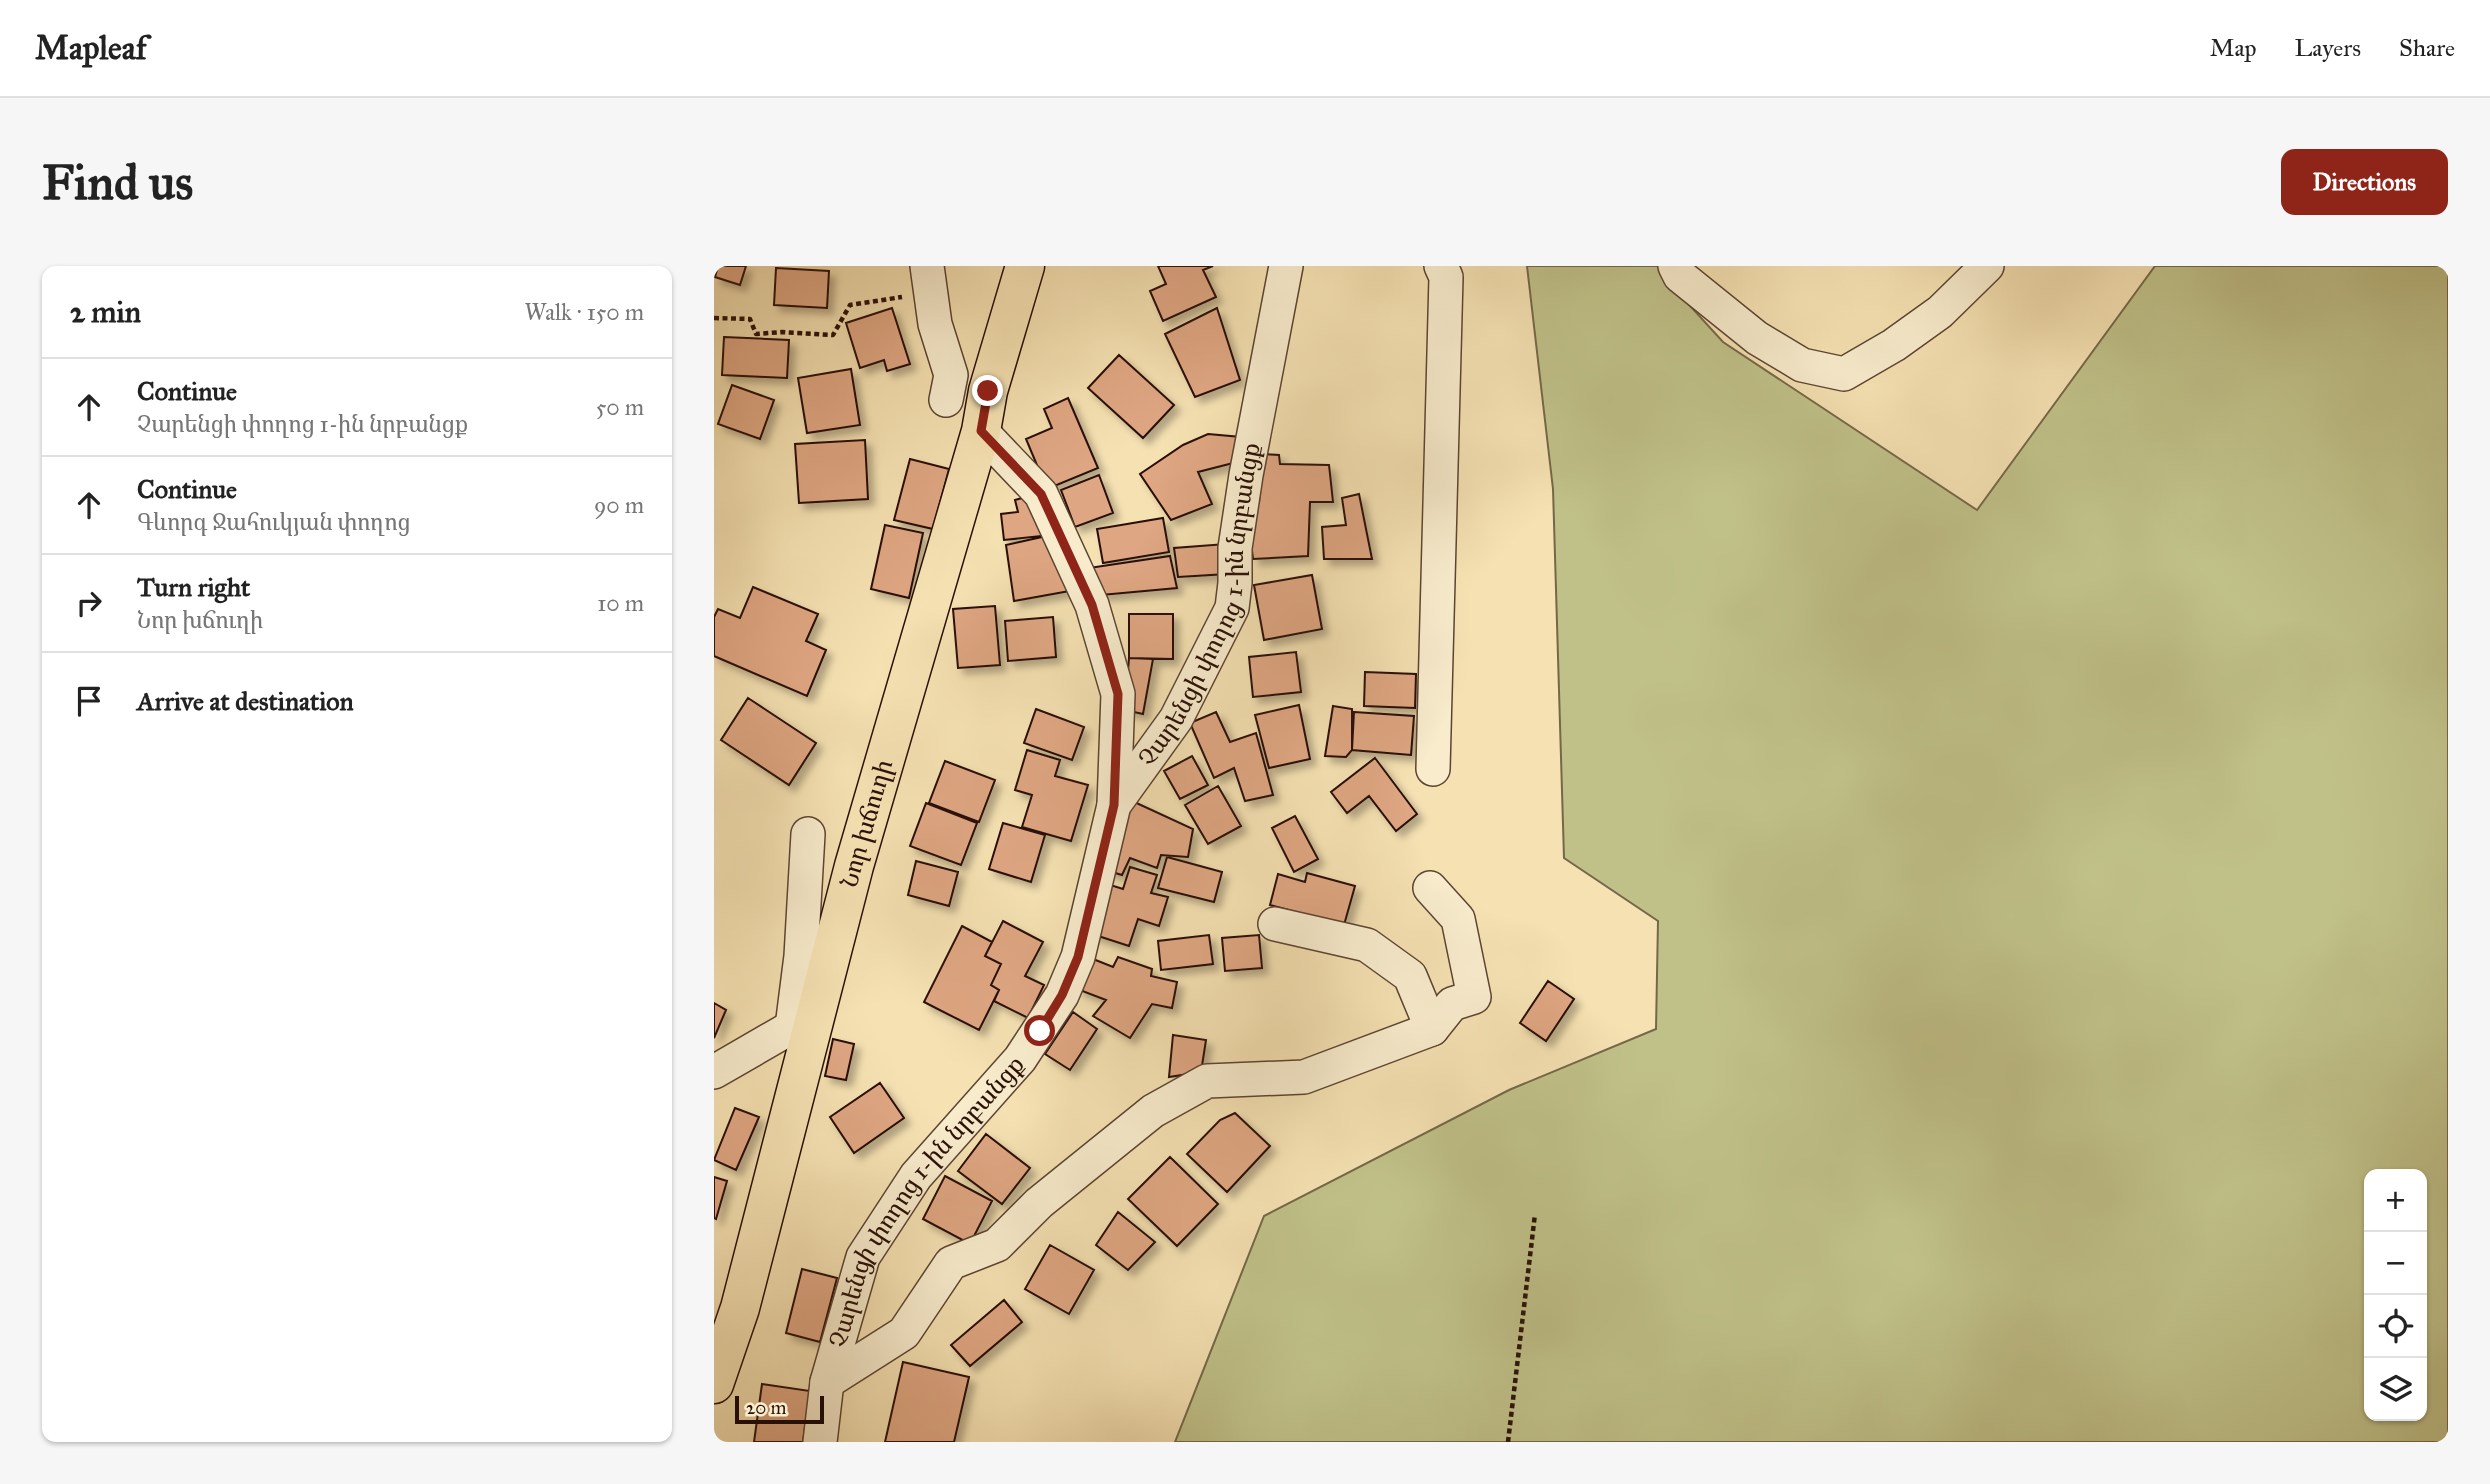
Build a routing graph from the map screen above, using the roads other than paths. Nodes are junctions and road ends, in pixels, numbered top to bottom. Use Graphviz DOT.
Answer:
graph roads {
  1 [pos="927,266"];
  2 [pos="1025,266"];
  3 [pos="1286,266"];
  4 [pos="1441,266"];
  5 [pos="1675,266"];
  6 [pos="1987,266"];
  7 [pos="946,400"];
  8 [pos="981,431"];
  9 [pos="1433,769"];
  10 [pos="1114,805"];
  11 [pos="808,834"];
  12 [pos="1430,888"];
  13 [pos="1275,924"];
  14 [pos="803,1026"];
  15 [pos="1433,1029"];
  16 [pos="714,1072"];
  17 [pos="827,1382"];
  18 [pos="714,1384"];
  19 [pos="820,1442"];
  1 -- 7 [label="street"];
  2 -- 8 [label="main road, Նոր խճուղի"];
  3 -- 10 [label="street, Չարենցի փողոց 1-ին նրբանցք"];
  4 -- 9 [label="street"];
  5 -- 6 [label="street"];
  8 -- 10 [label="street"];
  8 -- 14 [label="main road, Նոր խճուղի"];
  10 -- 17 [label="street, Չարենցի փողոց 1-ին նրբանցք"];
  11 -- 14 [label="street"];
  12 -- 15 [label="street"];
  13 -- 15 [label="street"];
  14 -- 16 [label="street"];
  14 -- 18 [label="main road, Նոր խճուղի"];
  15 -- 17 [label="street"];
  17 -- 19 [label="street, Չարենցի փողոց 1-ին նրբանցք"];
}
